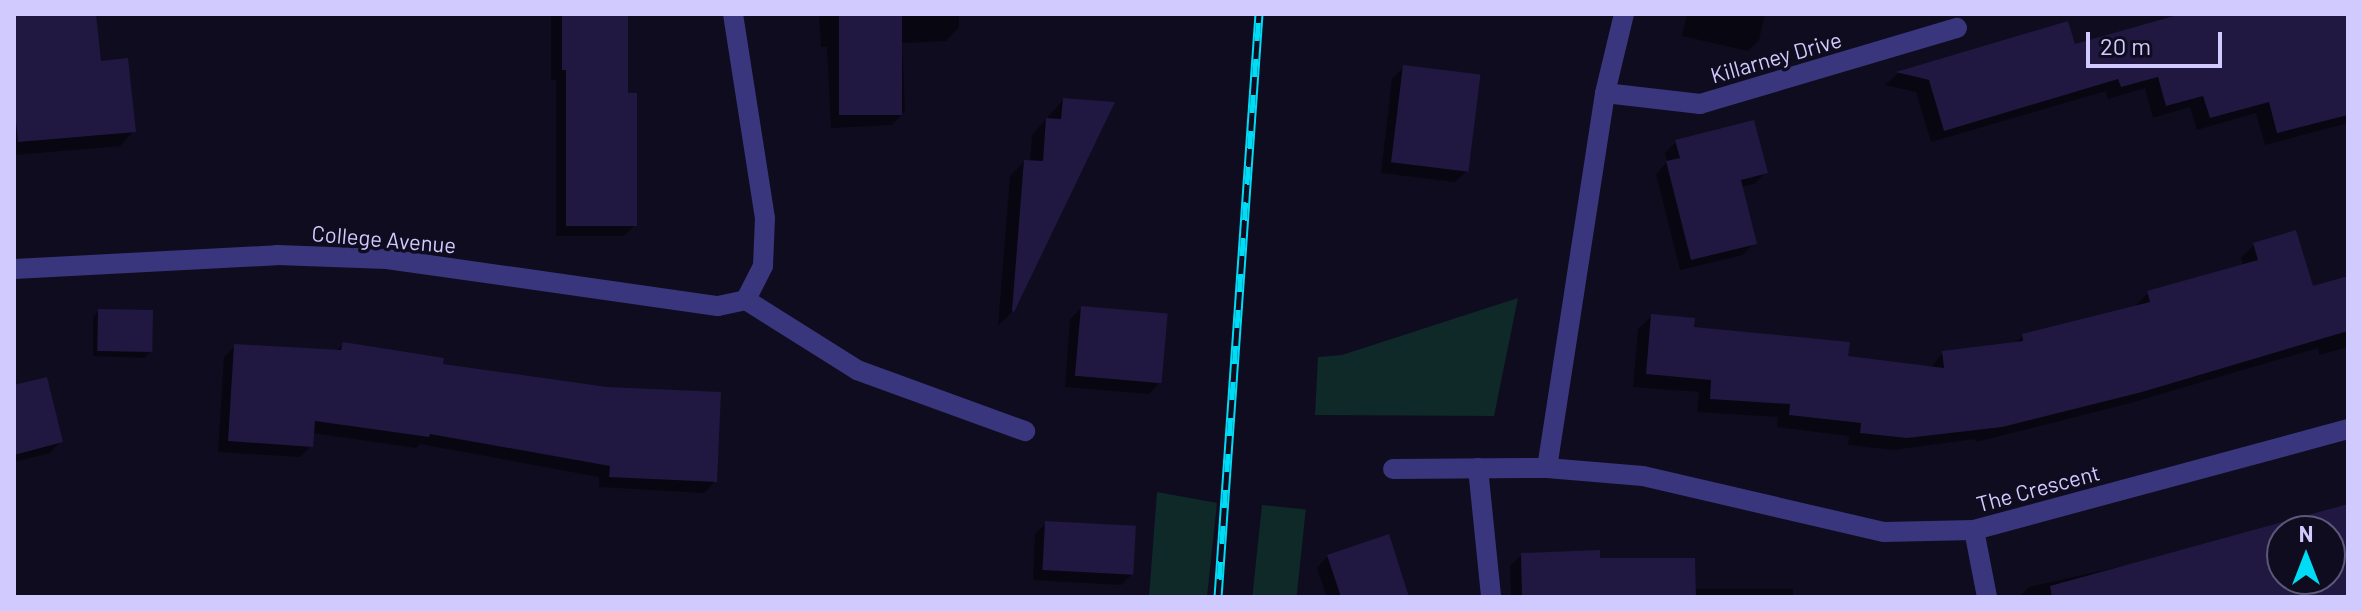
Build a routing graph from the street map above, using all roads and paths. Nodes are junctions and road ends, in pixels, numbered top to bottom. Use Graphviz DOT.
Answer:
graph roads {
  1 [pos="733,14"];
  2 [pos="1624,14"];
  3 [pos="1957,28"];
  4 [pos="1605,93"];
  5 [pos="14,269"];
  6 [pos="746,300"];
  7 [pos="2348,429"];
  8 [pos="1025,431"];
  9 [pos="1478,468"];
  10 [pos="1547,468"];
  11 [pos="1393,469"];
  12 [pos="1974,530"];
  13 [pos="1491,597"];
  14 [pos="1987,597"];
  1 -- 6 [label="street"];
  2 -- 4 [label="street"];
  3 -- 4 [label="street, Killarney Drive"];
  4 -- 10 [label="street"];
  5 -- 6 [label="street, College Avenue"];
  6 -- 8 [label="street"];
  7 -- 12 [label="street, The Crescent"];
  9 -- 10 [label="street, The Crescent"];
  9 -- 11 [label="street, The Crescent"];
  9 -- 13 [label="street"];
  10 -- 12 [label="street, The Crescent"];
  12 -- 14 [label="street"];
}
